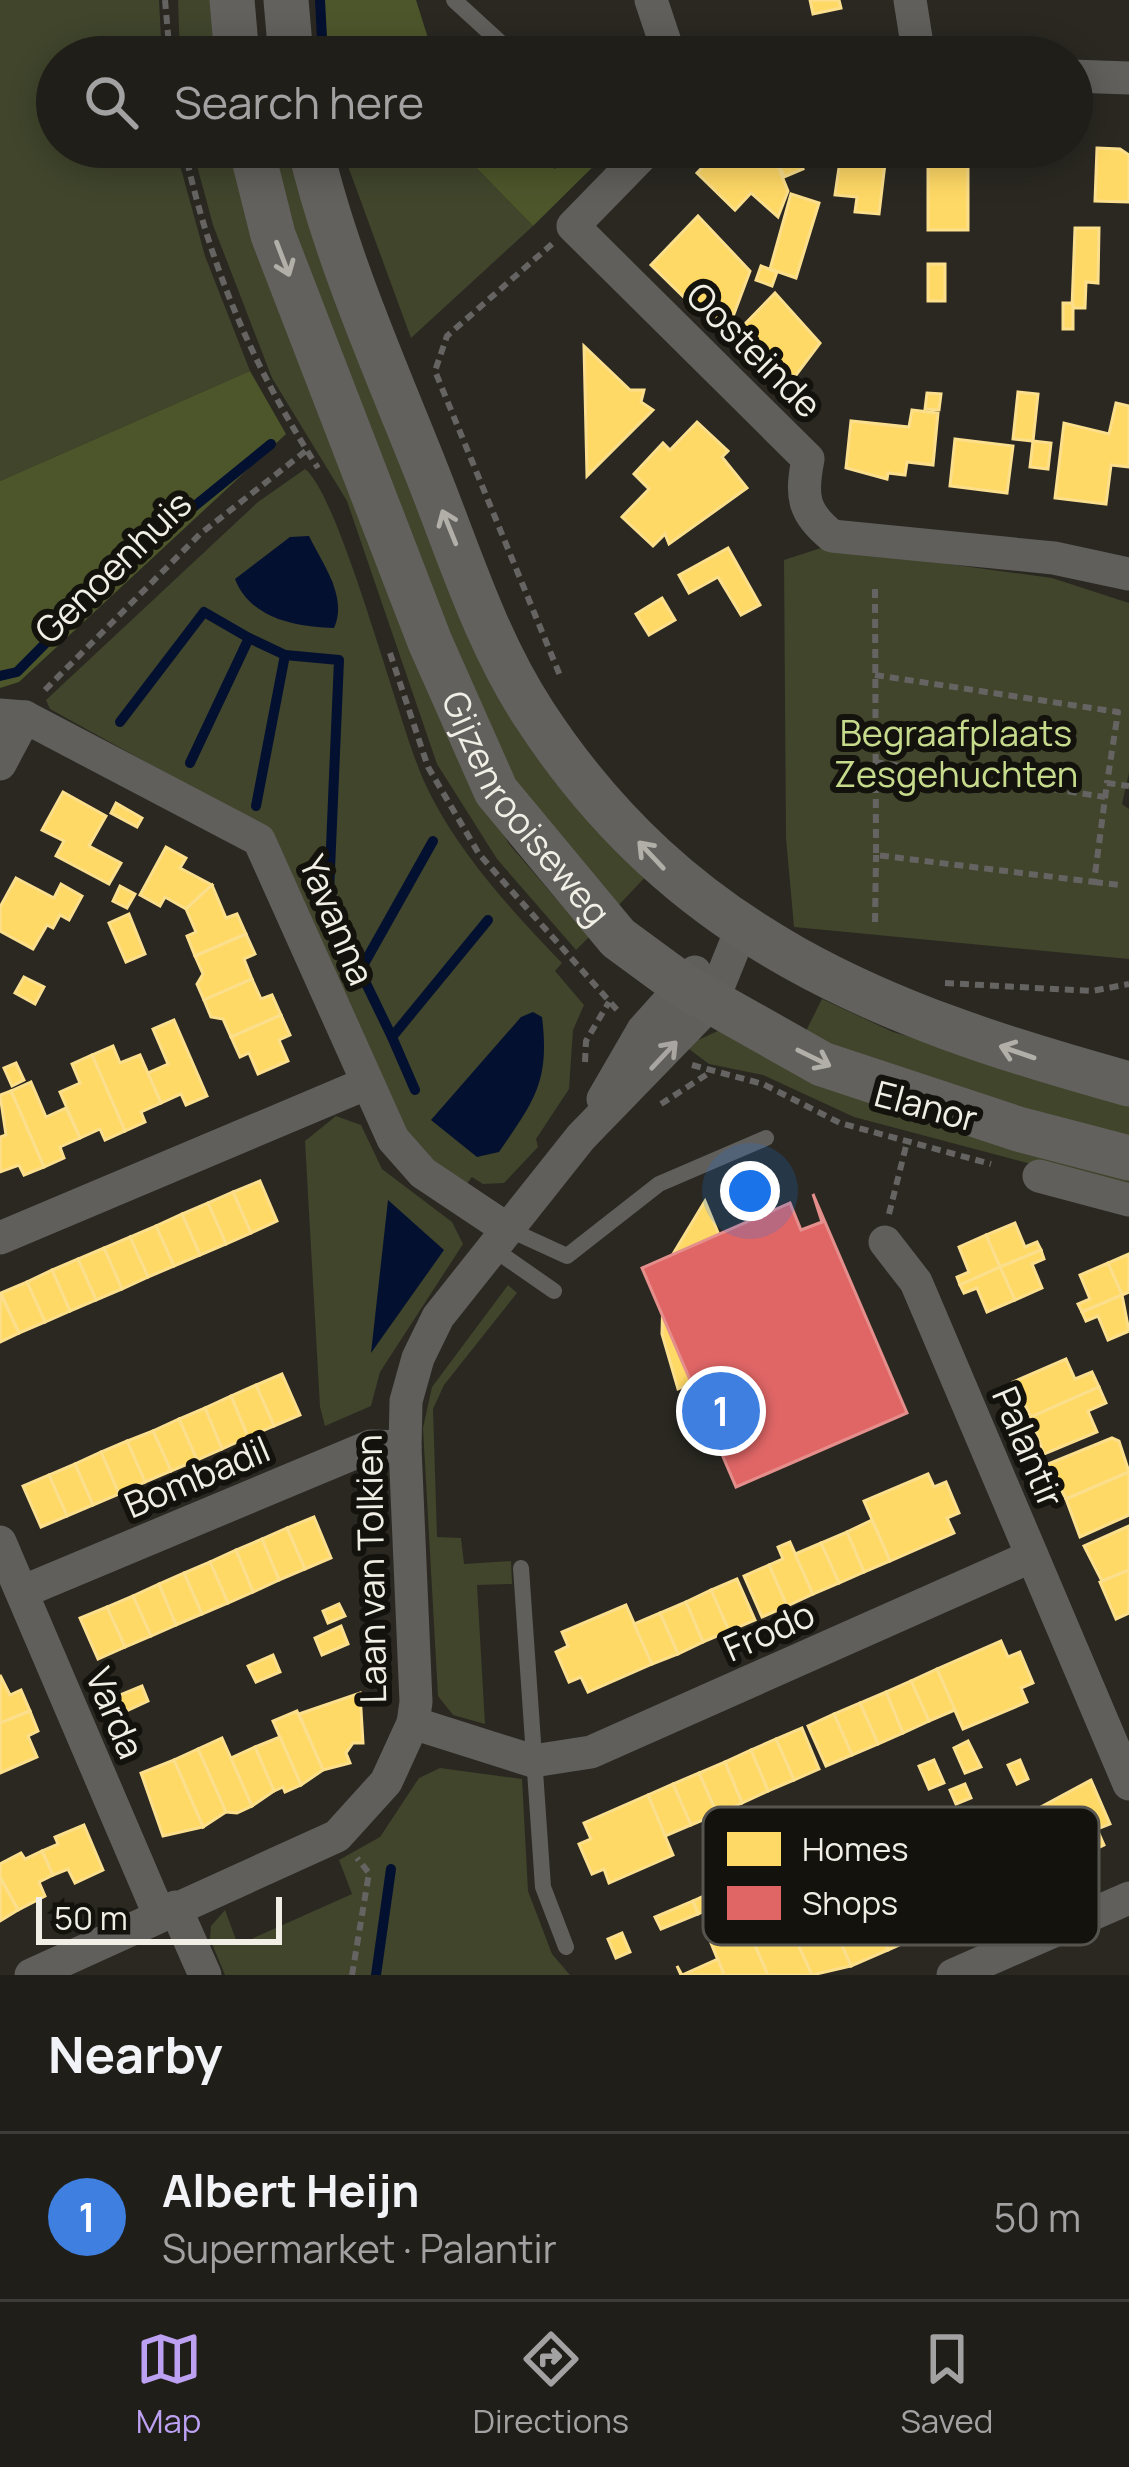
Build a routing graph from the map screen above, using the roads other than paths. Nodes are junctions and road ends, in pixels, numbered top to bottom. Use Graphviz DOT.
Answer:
graph roads {
  1 [pos="232,0"];
  2 [pos="286,0"];
  3 [pos="454,0"];
  4 [pos="652,0"];
  5 [pos="910,0"];
  6 [pos="235,36"];
  7 [pos="289,36"];
  8 [pos="493,36"];
  9 [pos="663,36"];
  10 [pos="916,36"];
  11 [pos="1093,77"];
  12 [pos="1129,78"];
  13 [pos="256,168"];
  14 [pos="317,168"];
  15 [pos="630,168"];
  16 [pos="1129,574"];
  17 [pos="12,716"];
  18 [pos="0,764"];
  19 [pos="741,930"];
  20 [pos="697,994"];
  21 [pos="364,1084"];
  22 [pos="1129,1084"];
  23 [pos="766,1138"];
  24 [pos="1129,1158"];
  25 [pos="1039,1177"];
  26 [pos="1129,1200"];
  27 [pos="0,1238"];
  28 [pos="499,1238"];
  29 [pos="885,1242"];
  30 [pos="554,1291"];
  31 [pos="405,1447"];
  32 [pos="0,1541"];
  33 [pos="1032,1556"];
  34 [pos="521,1568"];
  35 [pos="22,1592"];
  36 [pos="413,1723"];
  37 [pos="533,1761"];
  38 [pos="1129,1784"];
  39 [pos="1129,1898"];
  40 [pos="167,1910"];
  41 [pos="1099,1911"];
  42 [pos="1021,1945"];
  43 [pos="566,1947"];
  44 [pos="31,1975"];
  45 [pos="206,1975"];
  46 [pos="952,1975"];
  1 -- 6 [label="main road"];
  2 -- 7 [label="main road"];
  3 -- 8 [label="lane"];
  4 -- 9 [label="street"];
  5 -- 10 [label="street"];
  11 -- 12 [label="street"];
  13 -- 20 [label="main road, Gijzenrooiseweg, one-way"];
  19 -- 14 [label="main road, Gijzenrooiseweg, one-way"];
  15 -- 16 [label="street, Oosteinde"];
  17 -- 18 [label="street"];
  17 -- 21 [label="street, Yavanna"];
  19 -- 20 [label="street, Laan van Tolkien"];
  22 -- 19 [label="main road, Gijzenrooiseweg, one-way"];
  20 -- 24 [label="main road, Gijzenrooiseweg, one-way"];
  20 -- 28 [label="street, Laan van Tolkien"];
  21 -- 27 [label="street"];
  21 -- 28 [label="street, Yavanna"];
  23 -- 28 [label="lane"];
  25 -- 26 [label="street"];
  28 -- 30 [label="lane"];
  28 -- 31 [label="street, Laan van Tolkien"];
  29 -- 33 [label="street, Palantir"];
  31 -- 35 [label="street, Bombadil"];
  31 -- 36 [label="street, Laan van Tolkien"];
  32 -- 35 [label="street, Varda"];
  33 -- 37 [label="street, Frodo"];
  33 -- 38 [label="street, Palantir"];
  34 -- 37 [label="lane"];
  35 -- 40 [label="street, Varda"];
  36 -- 37 [label="street, Frodo"];
  36 -- 40 [label="street, Laan van Tolkien"];
  37 -- 43 [label="lane"];
  39 -- 41 [label="street"];
  40 -- 44 [label="street, Laan van Tolkien"];
  40 -- 45 [label="street, Varda"];
  42 -- 46 [label="street"];
}
